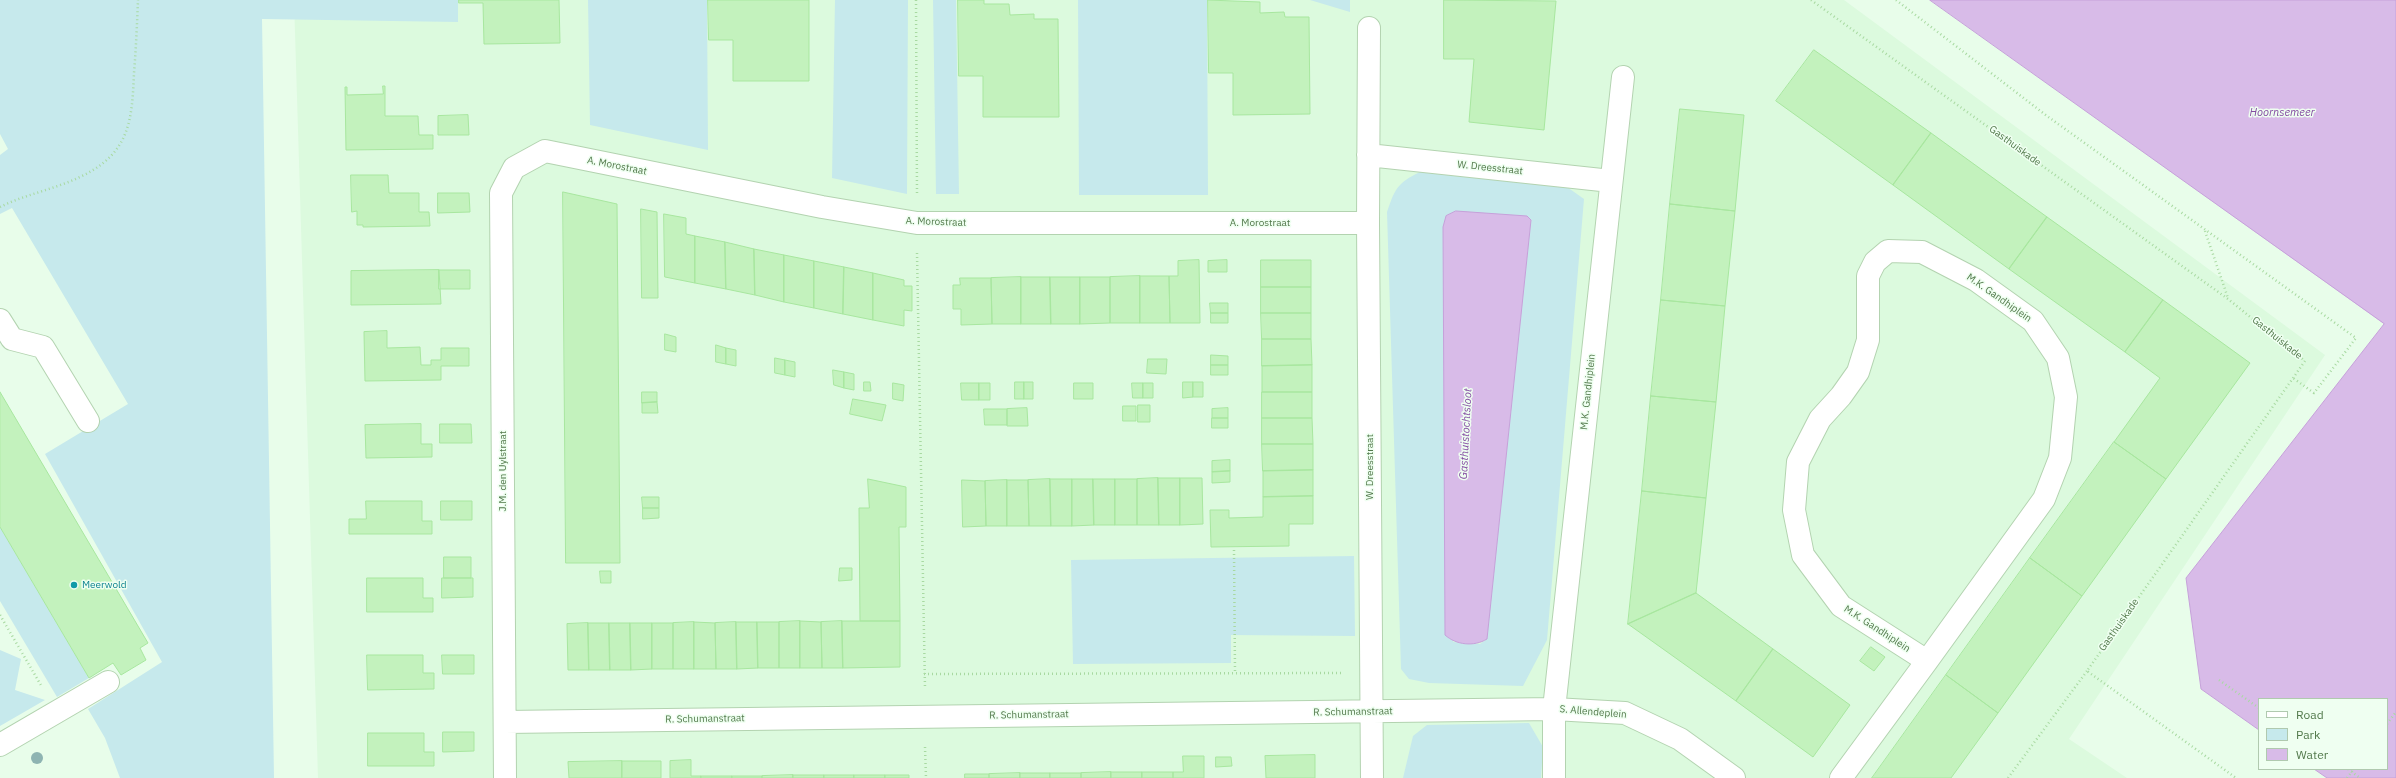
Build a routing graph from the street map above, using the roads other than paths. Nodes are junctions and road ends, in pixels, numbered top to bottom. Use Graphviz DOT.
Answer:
graph roads {
  1 [pos="1369,28"];
  2 [pos="1623,76"];
  3 [pos="1368,155"];
  4 [pos="514,168"];
  5 [pos="1611,181"];
  6 [pos="1368,223"];
  7 [pos="0,320"];
  8 [pos="88,421"];
  9 [pos="1927,661"];
  10 [pos="108,682"];
  11 [pos="1554,708"];
  12 [pos="1371,712"];
  13 [pos="505,722"];
  14 [pos="0,745"];
  15 [pos="505,778"];
  16 [pos="1372,778"];
  17 [pos="1554,778"];
  18 [pos="1734,778"];
  19 [pos="1841,778"];
  1 -- 3 [label="street, W. Dreesstraat"];
  2 -- 5 [label="street, M.K. Gandhiplein"];
  3 -- 5 [label="street, W. Dreesstraat"];
  3 -- 6 [label="street, W. Dreesstraat"];
  4 -- 6 [label="street, A. Morostraat"];
  4 -- 13 [label="street, J.M. den Uylstraat"];
  5 -- 11 [label="street, M.K. Gandhiplein"];
  6 -- 12 [label="street, W. Dreesstraat"];
  7 -- 8 [label="street"];
  9 -- 9 [label="street, M.K. Gandhiplein"];
  9 -- 19 [label="street, M.K. Gandhiplein"];
  10 -- 14 [label="street"];
  11 -- 12 [label="street, R. Schumanstraat"];
  11 -- 17 [label="street, M.K. Gandhiplein"];
  11 -- 18 [label="street, S. Allendeplein"];
  12 -- 13 [label="street, R. Schumanstraat"];
  12 -- 16 [label="street, W. Dreesstraat"];
  13 -- 15 [label="street, J.M. den Uylstraat"];
}
